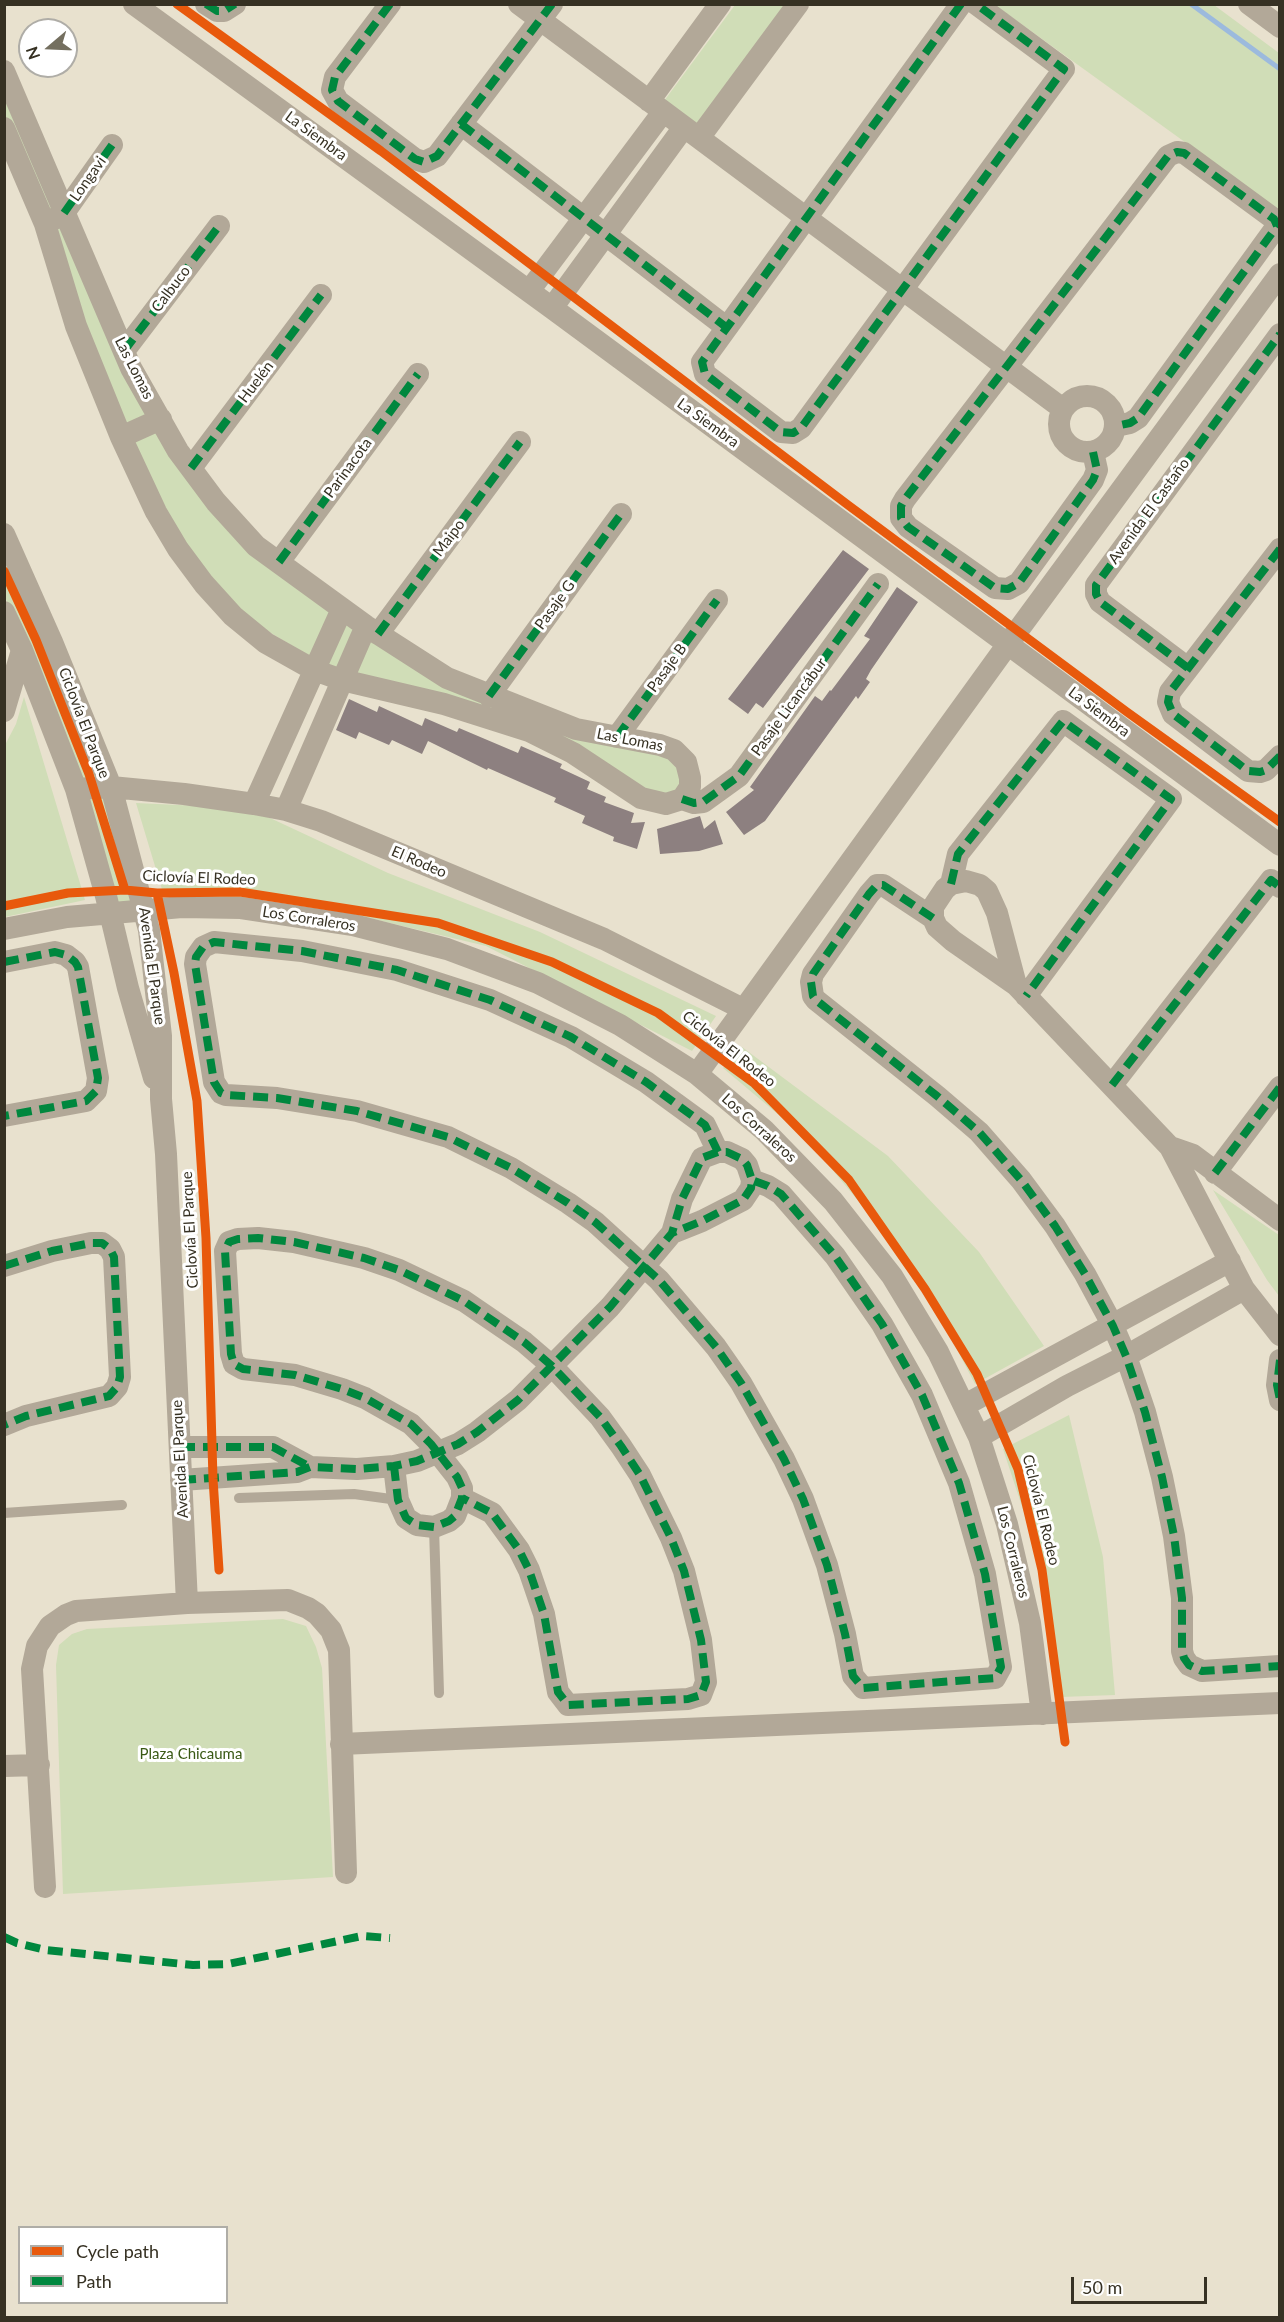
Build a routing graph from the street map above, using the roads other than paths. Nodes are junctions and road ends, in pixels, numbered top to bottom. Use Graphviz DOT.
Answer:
graph roads {
  1 [pos="134,4"];
  2 [pos="206,4"];
  3 [pos="235,4"];
  4 [pos="390,4"];
  5 [pos="519,4"];
  6 [pos="720,4"];
  7 [pos="798,4"];
  8 [pos="961,4"];
  9 [pos="976,4"];
  10 [pos="1249,4"];
  11 [pos="546,12"];
  12 [pos="1280,27"];
  13 [pos="4,71"];
  14 [pos="656,106"];
  15 [pos="461,124"];
  16 [pos="4,128"];
  17 [pos="691,132"];
  18 [pos="112,146"];
  19 [pos="806,218"];
  20 [pos="54,219"];
  21 [pos="583,219"];
  22 [pos="219,226"];
  23 [pos="605,236"];
  24 [pos="1280,274"];
  25 [pos="902,290"];
  26 [pos="529,291"];
  27 [pos="321,295"];
  28 [pos="552,308"];
  29 [pos="726,327"];
  30 [pos="1280,334"];
  31 [pos="124,351"];
  32 [pos="1006,367"];
  33 [pos="418,374"];
  34 [pos="1063,409"];
  35 [pos="161,419"];
  36 [pos="1116,426"];
  37 [pos="121,437"];
  38 [pos="520,442"];
  39 [pos="1093,452"];
  40 [pos="191,468"];
  41 [pos="621,514"];
  42 [pos="4,534"];
  43 [pos="1280,549"];
  44 [pos="279,562"];
  45 [pos="878,584"];
  46 [pos="717,600"];
  47 [pos="342,609"];
  48 [pos="4,612"];
  49 [pos="372,630"];
  50 [pos="1008,644"];
  51 [pos="22,650"];
  52 [pos="1188,668"];
  53 [pos="314,670"];
  54 [pos="342,680"];
  55 [pos="489,696"];
  56 [pos="4,711"];
  57 [pos="532,723"];
  58 [pos="617,737"];
  59 [pos="1280,756"];
  60 [pos="111,787"];
  61 [pos="76,789"];
  62 [pos="682,799"];
  63 [pos="254,804"];
  64 [pos="286,810"];
  65 [pos="1280,845"];
  66 [pos="951,884"];
  67 [pos="1280,886"];
  68 [pos="145,909"];
  69 [pos="108,913"];
  70 [pos="933,918"];
  71 [pos="4,929"];
  72 [pos="4,962"];
  73 [pos="1021,990"];
  74 [pos="743,1009"];
  75 [pos="696,1074"];
  76 [pos="1112,1086"];
  77 [pos="1280,1087"];
  78 [pos="161,1099"];
  79 [pos="4,1116"];
  80 [pos="1170,1147"];
  81 [pos="718,1152"];
  82 [pos="1215,1173"];
  83 [pos="752,1180"];
  84 [pos="1234,1188"];
  85 [pos="1202,1209"];
  86 [pos="1280,1220"];
  87 [pos="672,1233"];
  88 [pos="1230,1261"];
  89 [pos="644,1265"];
  90 [pos="4,1266"];
  91 [pos="1244,1288"];
  92 [pos="1113,1326"];
  93 [pos="1280,1335"];
  94 [pos="1126,1356"];
  95 [pos="1280,1360"];
  96 [pos="552,1366"];
  97 [pos="1280,1400"];
  98 [pos="965,1405"];
  99 [pos="4,1425"];
  100 [pos="979,1437"];
  101 [pos="180,1446"];
  102 [pos="438,1454"];
  103 [pos="394,1466"];
  104 [pos="310,1467"];
  105 [pos="181,1480"];
  106 [pos="239,1498"];
  107 [pos="462,1498"];
  108 [pos="398,1500"];
  109 [pos="122,1505"];
  110 [pos="4,1513"];
  111 [pos="434,1527"];
  112 [pos="187,1603"];
  113 [pos="1280,1666"];
  114 [pos="439,1694"];
  115 [pos="1280,1703"];
  116 [pos="1042,1714"];
  117 [pos="341,1744"];
  118 [pos="39,1765"];
  119 [pos="4,1766"];
  120 [pos="346,1873"];
  121 [pos="45,1887"];
  1 -- 26 [label="street, La Siembra"];
  2 -- 3 [label="street"];
  4 -- 15 [label="street"];
  5 -- 11 [label="street"];
  6 -- 14 [label="street"];
  7 -- 17 [label="street"];
  8 -- 19 [label="street"];
  9 -- 25 [label="street"];
  10 -- 12 [label="street"];
  11 -- 14 [label="street"];
  11 -- 15 [label="street"];
  13 -- 20 [label="street, Las Lomas"];
  14 -- 17 [label="street"];
  14 -- 21 [label="street"];
  15 -- 21 [label="street"];
  16 -- 20 [label="street, Las Lomas"];
  17 -- 19 [label="street"];
  17 -- 23 [label="street"];
  18 -- 20 [label="street, Longavi"];
  19 -- 25 [label="street"];
  19 -- 29 [label="street"];
  20 -- 31 [label="street, Las Lomas"];
  20 -- 37 [label="street, Las Lomas"];
  21 -- 23 [label="street"];
  21 -- 26 [label="street"];
  22 -- 31 [label="street, Calbuco"];
  23 -- 28 [label="street"];
  23 -- 29 [label="street"];
  24 -- 50 [label="street"];
  25 -- 29 [label="street"];
  25 -- 32 [label="street"];
  26 -- 28 [label="street, La Siembra"];
  27 -- 40 [label="street, Huelén"];
  28 -- 50 [label="street, La Siembra"];
  30 -- 52 [label="street, Avenida El Castaño"];
  31 -- 35 [label="street, Las Lomas"];
  32 -- 34 [label="street"];
  32 -- 36 [label="street"];
  32 -- 39 [label="street"];
  33 -- 44 [label="street, Parinacota"];
  34 -- 36 [label="street"];
  34 -- 39 [label="street"];
  35 -- 37 [label="street"];
  35 -- 40 [label="street, Las Lomas"];
  36 -- 39 [label="street"];
  37 -- 53 [label="street, Las Lomas"];
  38 -- 49 [label="street, Maipo"];
  40 -- 44 [label="street, Las Lomas"];
  41 -- 55 [label="street, Pasaje G"];
  42 -- 60 [label="street, Avenida El Parque"];
  43 -- 52 [label="street"];
  44 -- 47 [label="street, Las Lomas"];
  45 -- 62 [label="street, Pasaje Licancábur"];
  46 -- 58 [label="street, Pasaje B"];
  47 -- 49 [label="street, Las Lomas"];
  47 -- 53 [label="street"];
  48 -- 51 [label="street, Avenida El Parque"];
  49 -- 54 [label="street"];
  49 -- 55 [label="street, Las Lomas"];
  50 -- 65 [label="street, La Siembra"];
  50 -- 74 [label="street"];
  51 -- 56 [label="street"];
  51 -- 61 [label="street, Avenida El Parque"];
  52 -- 59 [label="street"];
  53 -- 54 [label="street, Las Lomas"];
  53 -- 63 [label="street"];
  54 -- 57 [label="street, Las Lomas"];
  54 -- 64 [label="street"];
  55 -- 57 [label="street, Las Lomas"];
  57 -- 58 [label="street, Las Lomas"];
  57 -- 62 [label="street, Las Lomas"];
  58 -- 62 [label="street, Las Lomas"];
  60 -- 61 [label="street, El Rodeo"];
  60 -- 63 [label="street, El Rodeo"];
  60 -- 68 [label="street, Avenida El Parque"];
  61 -- 69 [label="street, Avenida El Parque"];
  63 -- 64 [label="street, El Rodeo"];
  64 -- 74 [label="street, El Rodeo"];
  66 -- 70 [label="street"];
  66 -- 73 [label="street"];
  66 -- 73 [label="street"];
  67 -- 76 [label="street"];
  68 -- 69 [label="street"];
  68 -- 75 [label="street, Los Corraleros"];
  68 -- 78 [label="street, Avenida El Parque"];
  69 -- 71 [label="street"];
  69 -- 78 [label="street, Avenida El Parque"];
  70 -- 73 [label="street"];
  70 -- 92 [label="street"];
  72 -- 79 [label="street"];
  73 -- 76 [label="street"];
  74 -- 75 [label="street"];
  75 -- 98 [label="street, Los Corraleros"];
  76 -- 80 [label="street"];
  77 -- 82 [label="street"];
  78 -- 101 [label="street, Avenida El Parque"];
  80 -- 82 [label="street"];
  80 -- 85 [label="street"];
  81 -- 83 [label="street"];
  81 -- 87 [label="street"];
  81 -- 89 [label="street"];
  82 -- 84 [label="street"];
  83 -- 87 [label="street"];
  83 -- 89 [label="street"];
  84 -- 85 [label="street"];
  84 -- 86 [label="street"];
  85 -- 88 [label="street"];
  87 -- 89 [label="street"];
  88 -- 91 [label="street"];
  88 -- 92 [label="street"];
  89 -- 96 [label="street"];
  90 -- 99 [label="street"];
  91 -- 93 [label="street"];
  91 -- 94 [label="street"];
  92 -- 94 [label="street"];
  92 -- 98 [label="street"];
  94 -- 100 [label="street"];
  94 -- 113 [label="street"];
  95 -- 97 [label="street"];
  96 -- 102 [label="street"];
  96 -- 102 [label="street"];
  96 -- 107 [label="street"];
  98 -- 100 [label="street, Los Corraleros"];
  100 -- 116 [label="street, Los Corraleros"];
  101 -- 104 [label="street"];
  101 -- 105 [label="street, Avenida El Parque"];
  102 -- 103 [label="street"];
  102 -- 107 [label="street"];
  103 -- 104 [label="street"];
  103 -- 108 [label="street"];
  104 -- 105 [label="street"];
  105 -- 112 [label="street, Avenida El Parque"];
  106 -- 108 [label="lane"];
  107 -- 111 [label="street"];
  108 -- 111 [label="street"];
  109 -- 110 [label="lane"];
  111 -- 114 [label="lane"];
  112 -- 117 [label="street"];
  112 -- 118 [label="street"];
  115 -- 116 [label="street"];
  116 -- 117 [label="street"];
  117 -- 120 [label="street"];
  118 -- 119 [label="street"];
  118 -- 121 [label="street"];
}
